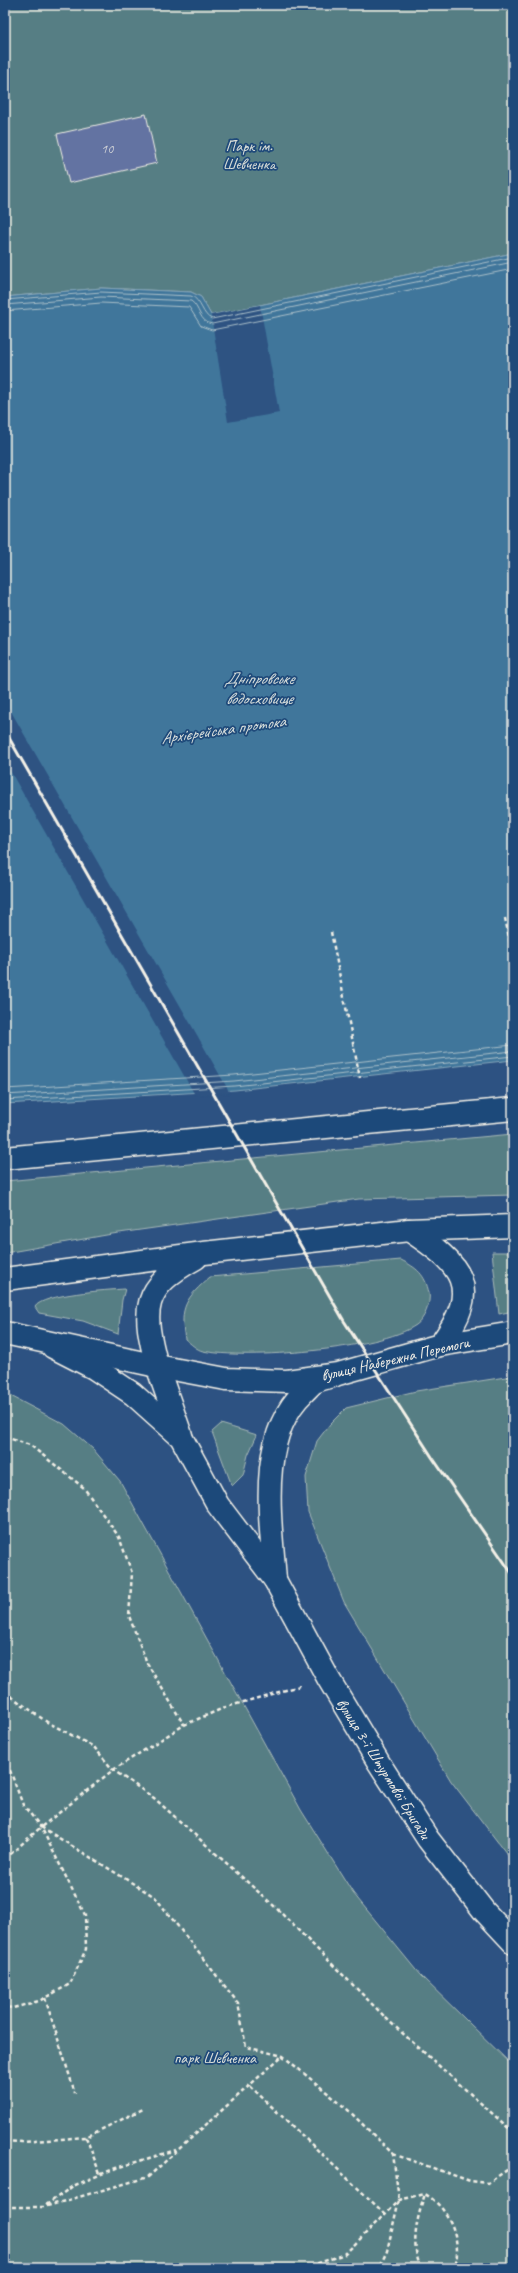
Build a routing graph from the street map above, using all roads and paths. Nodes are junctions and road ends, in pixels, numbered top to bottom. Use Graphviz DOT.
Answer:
graph roads {
  1 [pos="505,918"];
  2 [pos="331,932"];
  3 [pos="513,957"];
  4 [pos="360,1078"];
  5 [pos="513,1110"];
  6 [pos="5,1158"];
  7 [pos="513,1226"];
  8 [pos="409,1230"];
  9 [pos="204,1253"];
  10 [pos="5,1279"];
  11 [pos="5,1333"];
  12 [pos="513,1333"];
  13 [pos="38,1340"];
  14 [pos="440,1345"];
  15 [pos="157,1366"];
  16 [pos="338,1374"];
  17 [pos="5,1437"];
  18 [pos="181,1438"];
  19 [pos="275,1580"];
  20 [pos="328,1678"];
  21 [pos="5,1692"];
  22 [pos="184,1725"];
  23 [pos="5,1757"];
  24 [pos="113,1770"];
  25 [pos="41,1827"];
  26 [pos="5,1859"];
  27 [pos="513,1942"];
  28 [pos="45,1998"];
  29 [pos="5,2007"];
  30 [pos="283,2056"];
  31 [pos="250,2086"];
  32 [pos="75,2093"];
  33 [pos="145,2108"];
  34 [pos="513,2132"];
  35 [pos="86,2137"];
  36 [pos="5,2141"];
  37 [pos="178,2150"];
  38 [pos="393,2154"];
  39 [pos="513,2166"];
  40 [pos="100,2174"];
  41 [pos="425,2194"];
  42 [pos="400,2200"];
  43 [pos="5,2207"];
  44 [pos="44,2207"];
  45 [pos="385,2214"];
  46 [pos="304,2268"];
  47 [pos="379,2268"];
  48 [pos="421,2268"];
  49 [pos="456,2268"];
  1 -- 3 [label="path"];
  2 -- 4 [label="path"];
  5 -- 6 [label="main road"];
  7 -- 8 [label="main road"];
  8 -- 9 [label="main road"];
  8 -- 14 [label="main road"];
  9 -- 10 [label="main road"];
  9 -- 15 [label="main road, вулиця 3-ї Штурмової Бригади"];
  11 -- 13 [label="main road"];
  12 -- 14 [label="main road, вулиця Набережна Перемоги"];
  13 -- 15 [label="main road, вулиця Набережна Перемоги"];
  13 -- 18 [label="main road, вулиця 3-ї Штурмової Бригади"];
  14 -- 16 [label="main road, вулиця Набережна Перемоги"];
  15 -- 16 [label="main road, вулиця Набережна Перемоги"];
  15 -- 18 [label="main road, вулиця 3-ї Штурмової Бригади"];
  16 -- 19 [label="main road, вулиця 3-ї Штурмової Бригади"];
  17 -- 22 [label="path"];
  18 -- 19 [label="main road, вулиця 3-ї Штурмової Бригади"];
  19 -- 20 [label="main road, вулиця 3-ї Штурмової Бригади"];
  20 -- 22 [label="path"];
  20 -- 27 [label="main road, вулиця 3-ї Штурмової Бригади"];
  21 -- 24 [label="path"];
  22 -- 24 [label="path"];
  23 -- 25 [label="path"];
  24 -- 25 [label="path"];
  24 -- 34 [label="path"];
  25 -- 26 [label="path"];
  25 -- 28 [label="path"];
  25 -- 30 [label="path"];
  28 -- 29 [label="path"];
  28 -- 32 [label="path"];
  30 -- 31 [label="path"];
  30 -- 38 [label="path"];
  31 -- 37 [label="path"];
  31 -- 45 [label="path"];
  33 -- 35 [label="path"];
  35 -- 36 [label="path"];
  35 -- 40 [label="path"];
  37 -- 40 [label="path"];
  37 -- 44 [label="path"];
  38 -- 39 [label="path"];
  38 -- 42 [label="path"];
  40 -- 44 [label="path"];
  41 -- 42 [label="path"];
  41 -- 48 [label="path"];
  41 -- 49 [label="path"];
  42 -- 45 [label="path"];
  42 -- 47 [label="path"];
  43 -- 44 [label="path"];
  45 -- 46 [label="path"];
}
